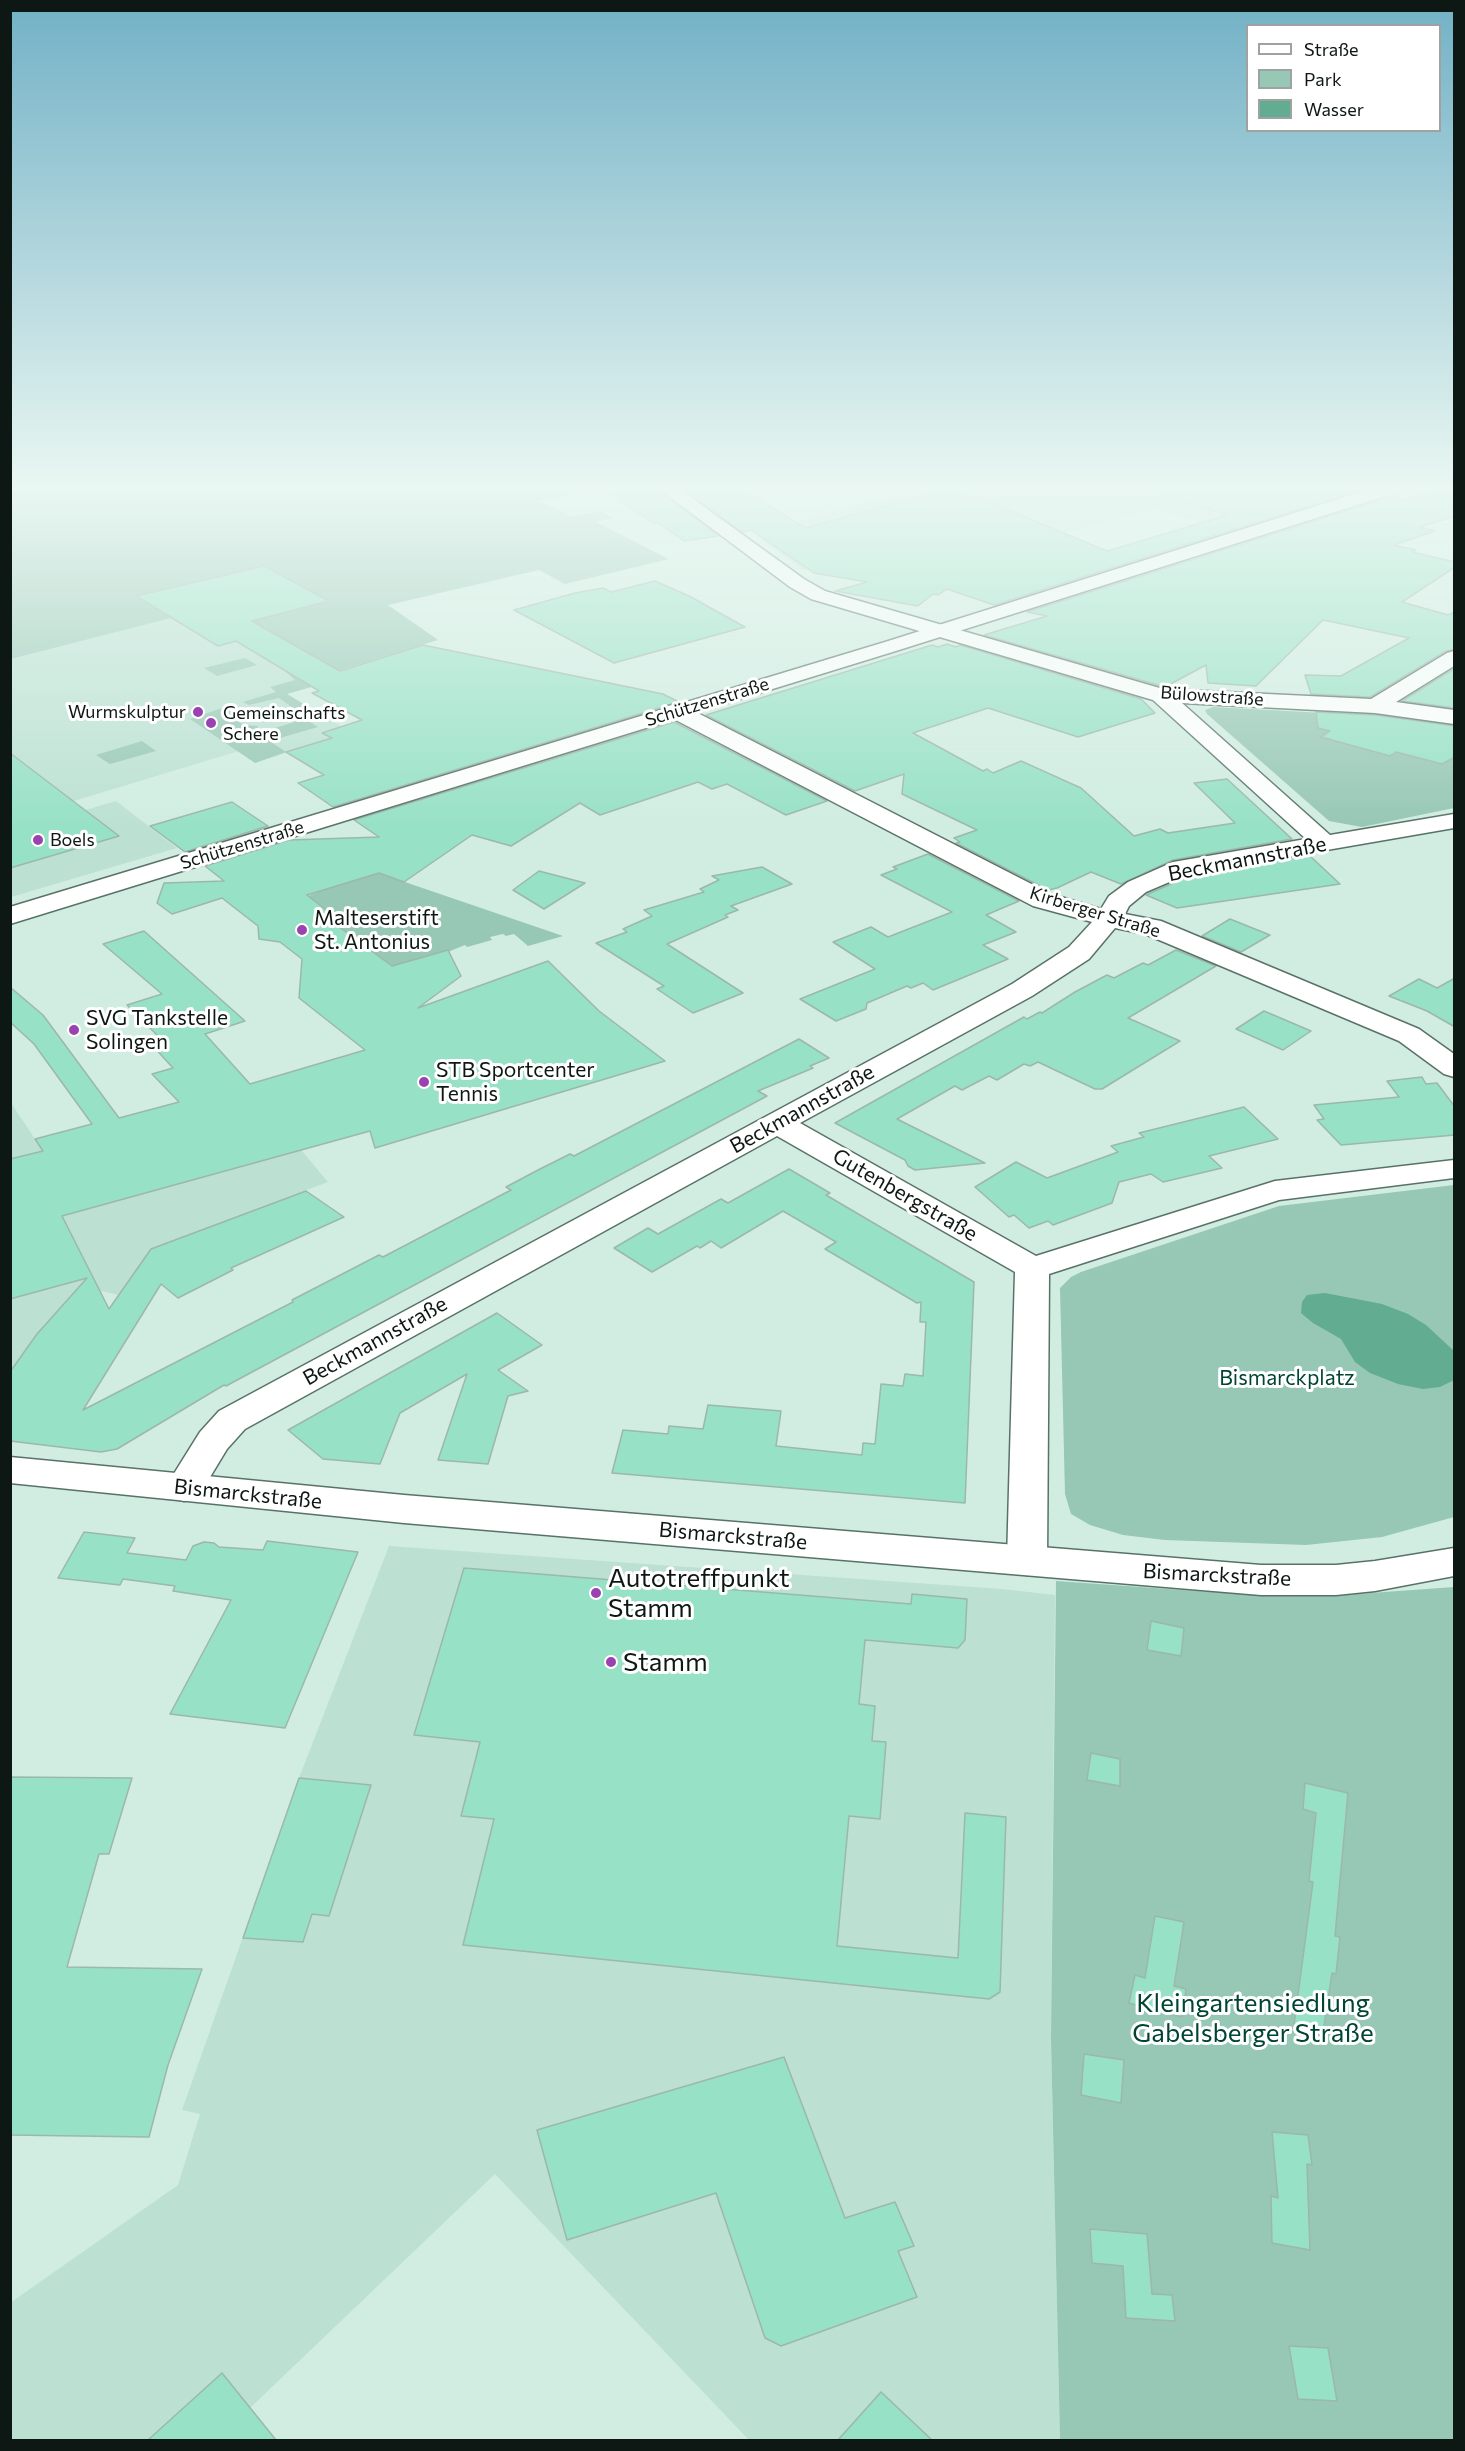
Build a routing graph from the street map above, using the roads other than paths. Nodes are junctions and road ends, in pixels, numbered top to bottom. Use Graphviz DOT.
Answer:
graph roads {
  1 [pos="830,599"];
  2 [pos="1039,599"];
  3 [pos="942,630"];
  4 [pos="1455,657"];
  5 [pos="1161,695"];
  6 [pos="1375,706"];
  7 [pos="676,711"];
  8 [pos="1455,717"];
  9 [pos="1455,821"];
  10 [pos="1326,844"];
  11 [pos="10,916"];
  12 [pos="1109,919"];
  13 [pos="1455,1068"];
  14 [pos="777,1123"];
  15 [pos="1455,1169"];
  16 [pos="1034,1268"];
  17 [pos="10,1470"];
  18 [pos="184,1488"];
  19 [pos="1027,1561"];
  20 [pos="1455,1562"];
  1 -- 3 [label="street, Bülowstraße"];
  2 -- 3 [label="street, Schützenstraße"];
  3 -- 5 [label="street, Bülowstraße"];
  3 -- 7 [label="street, Schützenstraße"];
  4 -- 6 [label="street"];
  5 -- 6 [label="street, Bülowstraße"];
  5 -- 10 [label="street"];
  6 -- 8 [label="street, Bülowstraße"];
  7 -- 11 [label="street, Schützenstraße"];
  7 -- 12 [label="street, Kirberger Straße"];
  9 -- 10 [label="street, Beckmannstraße"];
  10 -- 12 [label="street, Beckmannstraße"];
  12 -- 13 [label="street, Kirberger Straße"];
  12 -- 14 [label="street, Beckmannstraße"];
  14 -- 16 [label="street, Gutenbergstraße"];
  14 -- 18 [label="street, Beckmannstraße"];
  15 -- 16 [label="street"];
  16 -- 19 [label="street"];
  17 -- 18 [label="street, Bismarckstraße"];
  18 -- 19 [label="street, Bismarckstraße"];
  19 -- 20 [label="street, Bismarckstraße"];
}
